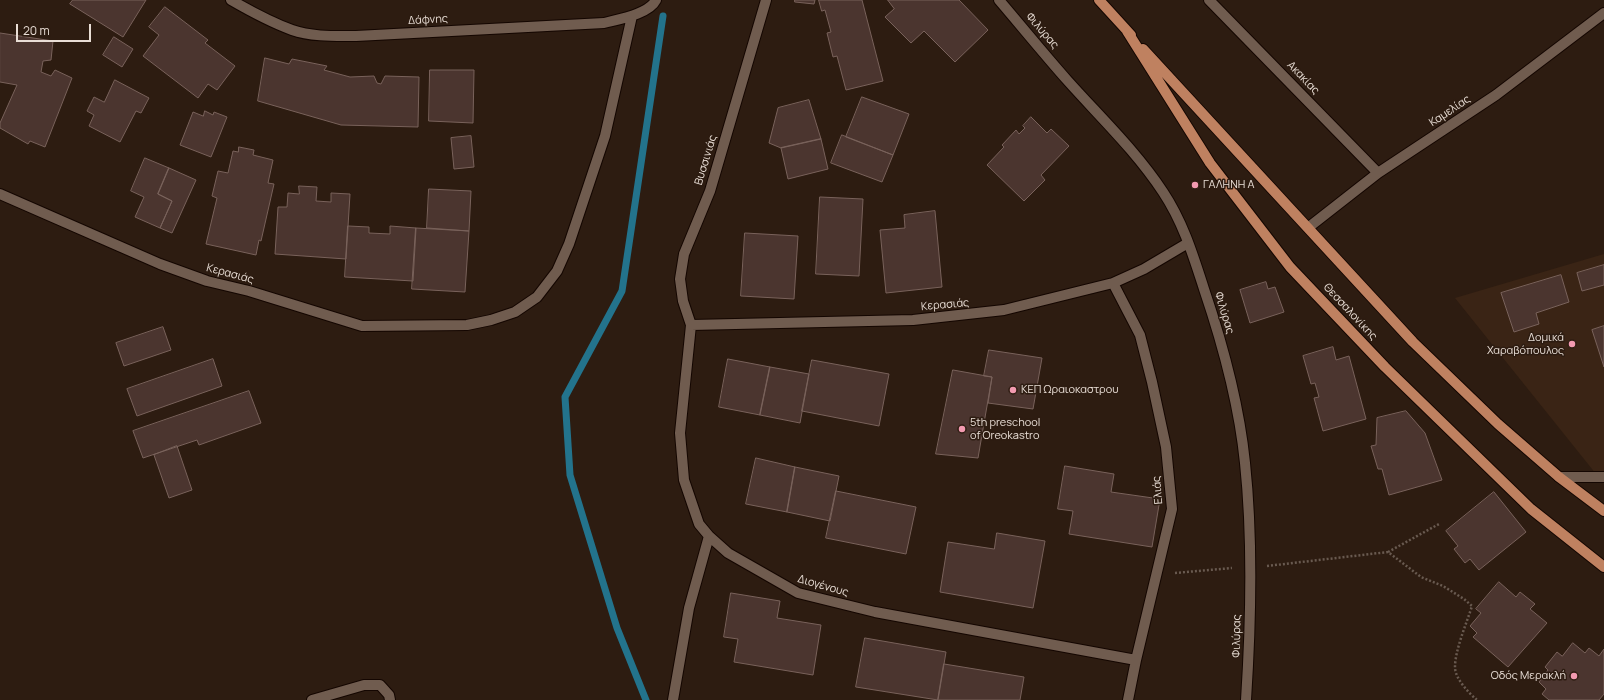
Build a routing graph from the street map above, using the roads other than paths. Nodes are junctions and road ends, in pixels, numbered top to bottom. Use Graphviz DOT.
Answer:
graph roads {
  1 [pos="231,0"];
  2 [pos="656,0"];
  3 [pos="766,0"];
  4 [pos="999,0"];
  5 [pos="1099,0"];
  6 [pos="1209,0"];
  7 [pos="1604,13"];
  8 [pos="632,16"];
  9 [pos="1127,31"];
  10 [pos="1378,174"];
  11 [pos="0,194"];
  12 [pos="1309,227"];
  13 [pos="1188,243"];
  14 [pos="1114,283"];
  15 [pos="691,325"];
  16 [pos="1559,477"];
  17 [pos="1604,477"];
  18 [pos="1604,511"];
  19 [pos="709,536"];
  20 [pos="1604,568"];
  21 [pos="1136,660"];
  22 [pos="312,700"];
  23 [pos="390,700"];
  24 [pos="673,700"];
  25 [pos="1128,700"];
  26 [pos="1246,700"];
  1 -- 8 [label="street, Δάφνης"];
  2 -- 8 [label="street, Δάφνης"];
  3 -- 15 [label="street, Βυσσινιάς"];
  4 -- 13 [label="street, Φιλύρας"];
  5 -- 9 [label="main road, Θεσσαλονίκης"];
  6 -- 10 [label="street, Ακακίας"];
  7 -- 10 [label="street, Καμελίας"];
  8 -- 11 [label="street, Κερασιάς"];
  9 -- 12 [label="main road, Θεσσαλονίκης"];
  9 -- 20 [label="main road, Θεσσαλονίκης"];
  10 -- 12 [label="street, Καμελίας"];
  12 -- 16 [label="main road, Θεσσαλονίκης"];
  13 -- 14 [label="street, Κερασιάς"];
  13 -- 26 [label="street, Φιλύρας"];
  14 -- 15 [label="street, Κερασιάς"];
  14 -- 21 [label="street, Ελιάς"];
  15 -- 19 [label="street, Διογένους"];
  16 -- 17 [label="street"];
  16 -- 18 [label="main road, Θεσσαλονίκης"];
  19 -- 21 [label="street, Διογένους"];
  19 -- 24 [label="street"];
  21 -- 25 [label="street, Ελιάς"];
  22 -- 23 [label="street"];
}
